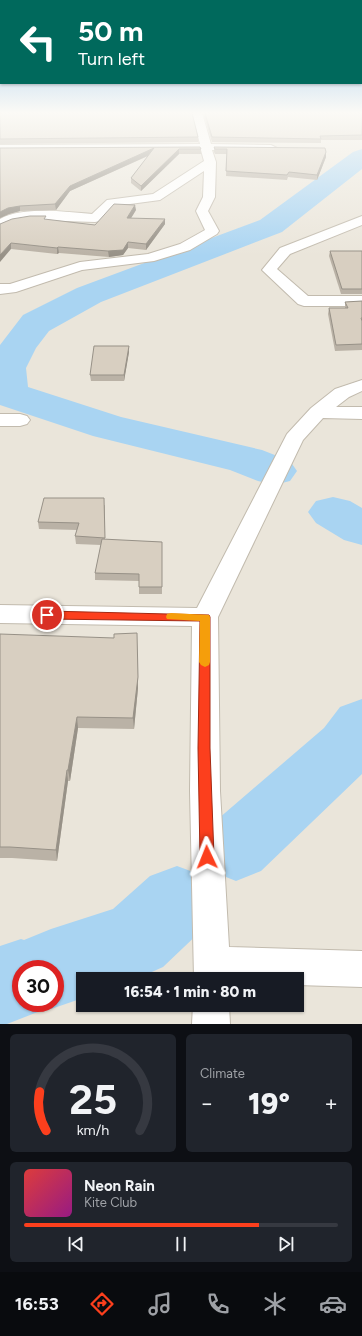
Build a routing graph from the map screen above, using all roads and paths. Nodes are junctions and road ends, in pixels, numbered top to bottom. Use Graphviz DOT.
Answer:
graph roads {
  1 [pos="210,162"];
  2 [pos="362,220"];
  3 [pos="0,225"];
  4 [pos="0,289"];
  5 [pos="362,301"];
  6 [pos="362,385"];
  7 [pos="318,412"];
  8 [pos="362,413"];
  9 [pos="0,420"];
  10 [pos="20,420"];
  11 [pos="0,614"];
  12 [pos="205,617"];
  13 [pos="362,968"];
  14 [pos="213,972"];
  15 [pos="211,1012"];
  16 [pos="210,1024"];
  1 -- 3 [label="street"];
  1 -- 4 [label="street"];
  2 -- 5 [label="street"];
  6 -- 7 [label="street"];
  7 -- 8 [label="street"];
  7 -- 12 [label="street"];
  9 -- 10 [label="street"];
  11 -- 12 [label="street"];
  12 -- 14 [label="street"];
  13 -- 14 [label="street"];
  15 -- 16 [label="street"];
}
